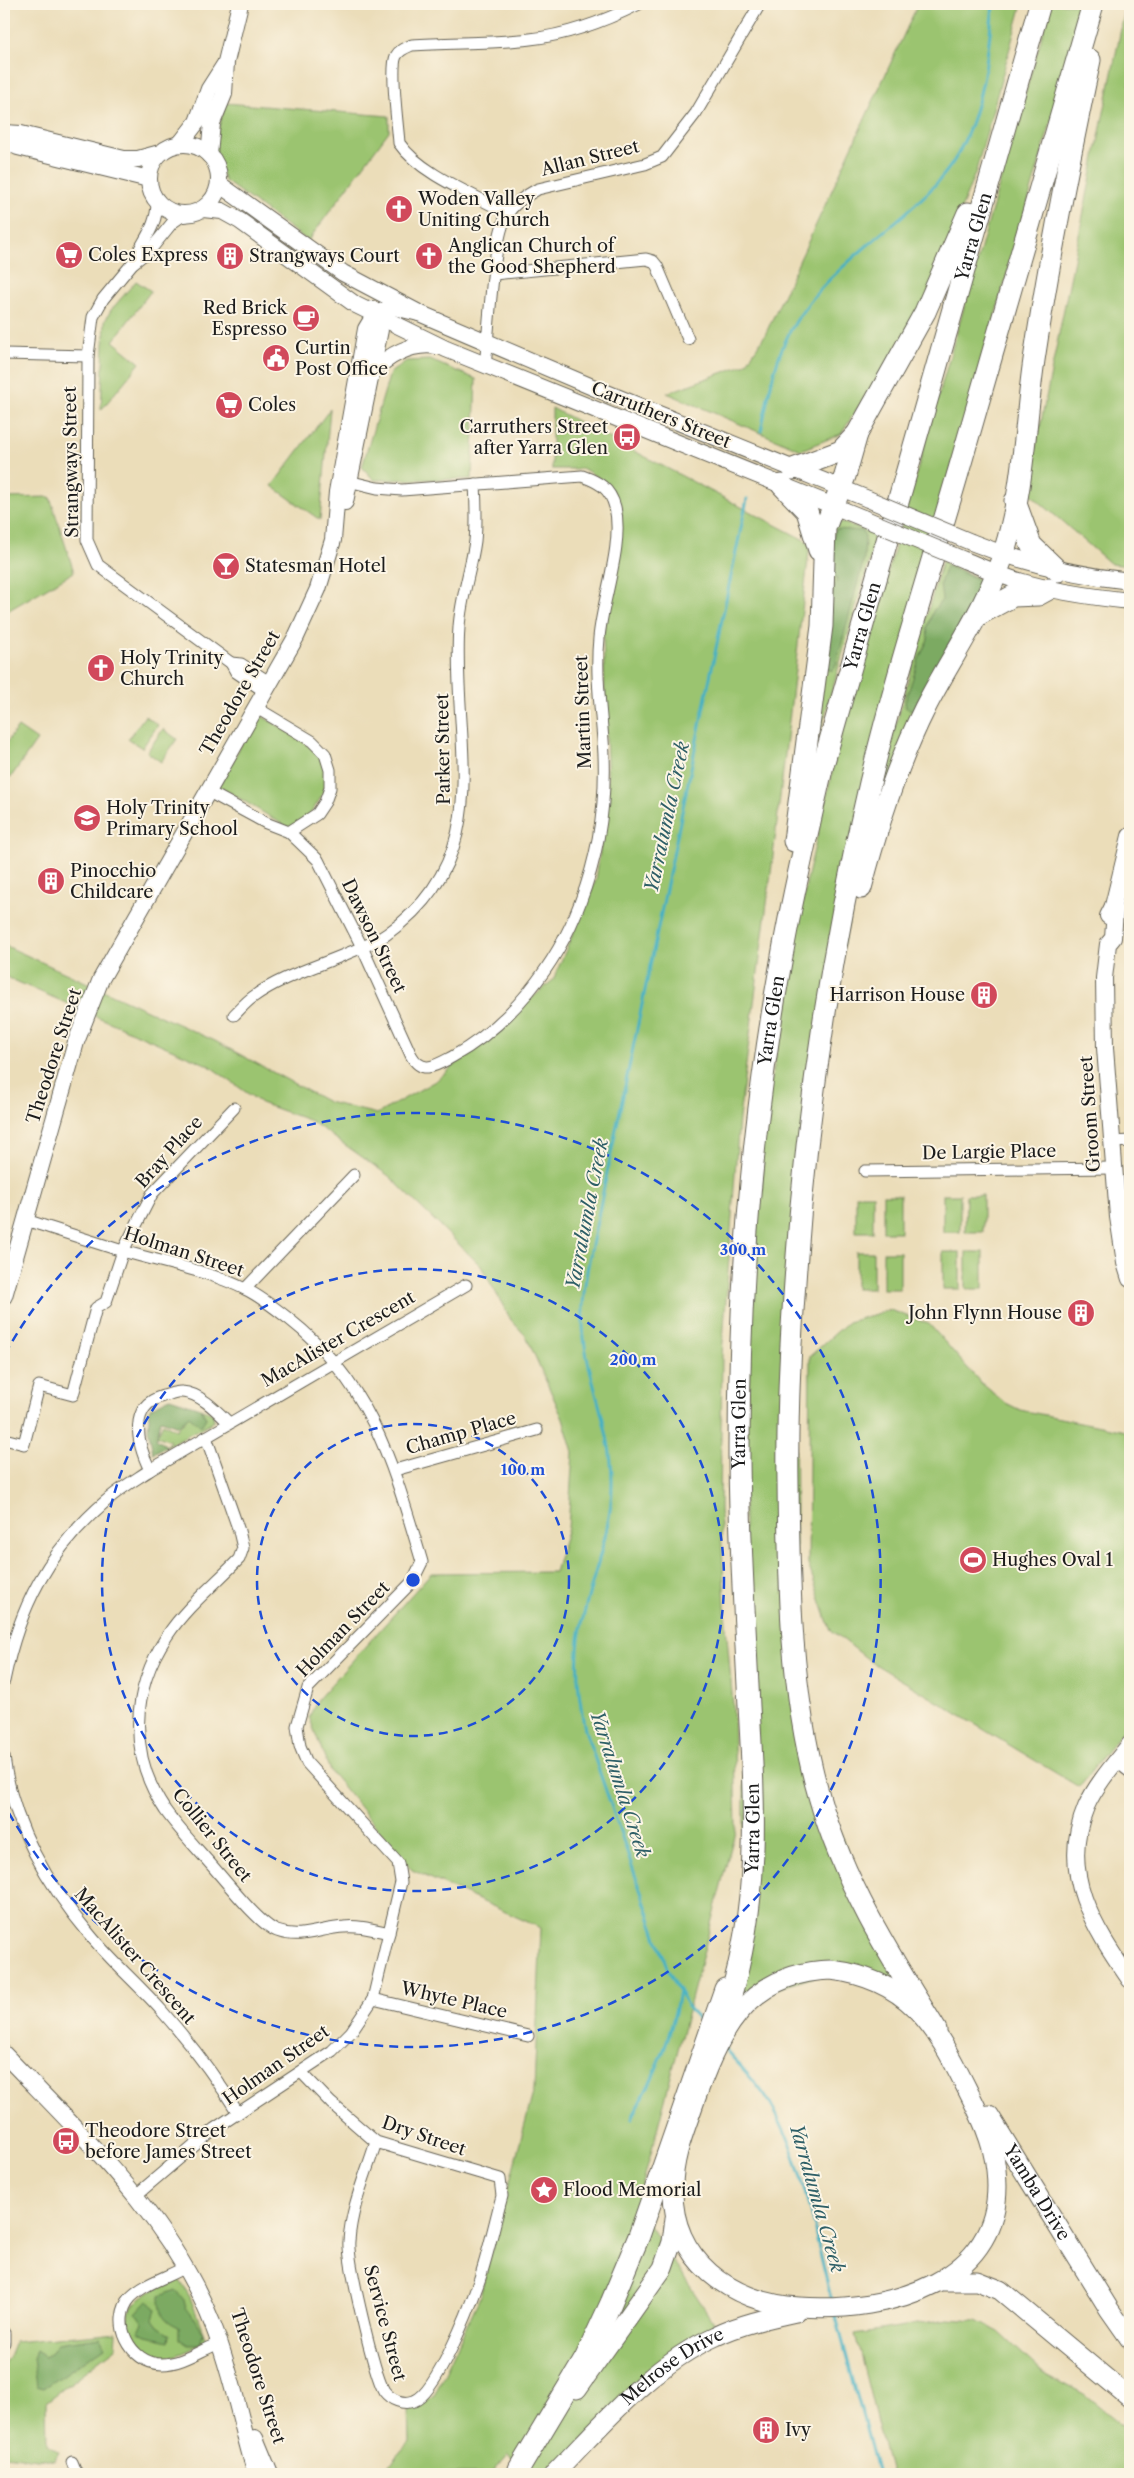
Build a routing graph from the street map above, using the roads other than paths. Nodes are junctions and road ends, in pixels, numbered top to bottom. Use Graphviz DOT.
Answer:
graph roads {
  1 [pos="240,4"];
  2 [pos="639,4"];
  3 [pos="760,4"];
  4 [pos="1040,4"];
  5 [pos="1093,4"];
  6 [pos="1104,4"];
  7 [pos="226,62"];
  8 [pos="1006,123"];
  9 [pos="4,133"];
  10 [pos="4,140"];
  11 [pos="180,144"];
  12 [pos="160,153"];
  13 [pos="209,155"];
  14 [pos="149,179"];
  15 [pos="219,184"];
  16 [pos="157,202"];
  17 [pos="203,209"];
  18 [pos="507,213"];
  19 [pos="185,214"];
  20 [pos="132,264"];
  21 [pos="343,273"];
  22 [pos="494,274"];
  23 [pos="419,313"];
  24 [pos="375,314"];
  25 [pos="688,339"];
  26 [pos="488,343"];
  27 [pos="446,349"];
  28 [pos="4,354"];
  29 [pos="88,356"];
  30 [pos="485,366"];
  31 [pos="372,372"];
  32 [pos="857,434"];
  33 [pos="788,477"];
  34 [pos="345,480"];
  35 [pos="475,484"];
  36 [pos="836,496"];
  37 [pos="1015,501"];
  38 [pos="1001,564"];
  39 [pos="824,572"];
  40 [pos="1054,580"];
  41 [pos="1130,581"];
  42 [pos="1130,601"];
  43 [pos="978,615"];
  44 [pos="267,687"];
  45 [pos="255,707"];
  46 [pos="207,791"];
  47 [pos="289,832"];
  48 [pos="1130,836"];
  49 [pos="362,947"];
  50 [pos="781,960"];
  51 [pos="234,1015"];
  52 [pos="416,1063"];
  53 [pos="234,1108"];
  54 [pos="1113,1142"];
  55 [pos="1130,1142"];
  56 [pos="1113,1168"];
  57 [pos="865,1171"];
  58 [pos="354,1175"];
  59 [pos="26,1220"];
  60 [pos="122,1251"];
  61 [pos="1130,1278"];
  62 [pos="466,1285"];
  63 [pos="246,1289"];
  64 [pos="4,1296"];
  65 [pos="333,1362"];
  66 [pos="789,1362"];
  67 [pos="229,1423"];
  68 [pos="537,1430"];
  69 [pos="206,1437"];
  70 [pos="4,1439"];
  71 [pos="150,1470"];
  72 [pos="395,1470"];
  73 [pos="4,1680"];
  74 [pos="1130,1744"];
  75 [pos="4,1757"];
  76 [pos="1117,1762"];
  77 [pos="1130,1772"];
  78 [pos="389,1934"];
  79 [pos="1130,1980"];
  80 [pos="373,1999"];
  81 [pos="729,2006"];
  82 [pos="528,2036"];
  83 [pos="941,2038"];
  84 [pos="4,2054"];
  85 [pos="704,2068"];
  86 [pos="301,2072"];
  87 [pos="238,2113"];
  88 [pos="376,2142"];
  89 [pos="500,2179"];
  90 [pos="135,2196"];
  91 [pos="675,2212"];
  92 [pos="188,2265"];
  93 [pos="934,2284"];
  94 [pos="799,2309"];
  95 [pos="4,2333"];
  96 [pos="1130,2338"];
  97 [pos="223,2341"];
  98 [pos="4,2343"];
  99 [pos="1130,2398"];
  100 [pos="72,2462"];
  101 [pos="517,2472"];
  102 [pos="78,2474"];
  103 [pos="266,2474"];
  104 [pos="554,2474"];
  1 -- 7 [label="main road"];
  2 -- 18 [label="street"];
  3 -- 18 [label="street, Allan Street"];
  4 -- 8 [label="highway, Yarra Glen"];
  5 -- 66 [label="highway"];
  6 -- 37 [label="highway"];
  7 -- 11 [label="main road"];
  7 -- 13 [label="main road"];
  8 -- 32 [label="highway"];
  8 -- 50 [label="highway, Yarra Glen"];
  9 -- 12 [label="main road"];
  10 -- 14 [label="main road"];
  11 -- 12 [label="main road"];
  11 -- 13 [label="main road"];
  12 -- 14 [label="main road"];
  13 -- 15 [label="main road"];
  14 -- 16 [label="main road"];
  15 -- 17 [label="main road"];
  15 -- 21 [label="main road, Carruthers Street"];
  16 -- 19 [label="main road"];
  16 -- 20 [label="street, Strangways Street"];
  17 -- 19 [label="main road"];
  17 -- 24 [label="main road, Carruthers Street"];
  18 -- 22 [label="street, Allan Street"];
  19 -- 20 [label="street, Strangways Street"];
  20 -- 29 [label="street, Strangways Street"];
  21 -- 23 [label="main road, Carruthers Street"];
  21 -- 24 [label="main road, Theodore Street"];
  22 -- 25 [label="street"];
  22 -- 26 [label="street, Allan Street"];
  23 -- 24 [label="main road"];
  23 -- 26 [label="main road, Carruthers Street"];
  24 -- 27 [label="main road, Carruthers Street"];
  24 -- 31 [label="main road, Theodore Street"];
  24 -- 34 [label="main road, Theodore Street"];
  26 -- 30 [label="street, Allan Street"];
  26 -- 33 [label="main road, Carruthers Street"];
  27 -- 30 [label="main road, Carruthers Street"];
  27 -- 31 [label="main road"];
  28 -- 29 [label="street"];
  29 -- 44 [label="street, Strangways Street"];
  30 -- 33 [label="main road, Carruthers Street"];
  31 -- 34 [label="main road, Theodore Street"];
  32 -- 33 [label="highway"];
  32 -- 36 [label="highway"];
  33 -- 36 [label="main road, Carruthers Street"];
  33 -- 39 [label="highway"];
  34 -- 35 [label="street, Martin Street"];
  34 -- 44 [label="main road, Theodore Street"];
  35 -- 49 [label="street, Parker Street"];
  35 -- 52 [label="street, Martin Street"];
  36 -- 38 [label="main road, Carruthers Street, bridge"];
  36 -- 38 [label="main road, Carruthers Street, bridge"];
  36 -- 39 [label="highway"];
  37 -- 38 [label="highway"];
  37 -- 40 [label="highway"];
  38 -- 40 [label="main road, Carruthers Street"];
  38 -- 43 [label="highway"];
  39 -- 50 [label="highway"];
  40 -- 41 [label="main road, Carruthers Street"];
  40 -- 42 [label="main road, Carruthers Street"];
  40 -- 43 [label="highway"];
  43 -- 66 [label="highway"];
  44 -- 45 [label="main road, Theodore Street"];
  45 -- 46 [label="main road, Theodore Street"];
  45 -- 47 [label="street"];
  46 -- 47 [label="street, Dawson Street"];
  46 -- 59 [label="main road, Theodore Street"];
  47 -- 49 [label="street, Dawson Street"];
  48 -- 54 [label="main road, Groom Street"];
  49 -- 51 [label="street, Parker Street"];
  49 -- 52 [label="street, Dawson Street"];
  50 -- 81 [label="highway, Yarra Glen"];
  53 -- 60 [label="street, Bray Place"];
  54 -- 55 [label="street"];
  54 -- 56 [label="main road, Groom Street"];
  56 -- 57 [label="street, De Largie Place"];
  56 -- 61 [label="main road, Groom Street"];
  58 -- 63 [label="street"];
  59 -- 60 [label="street, Holman Street"];
  59 -- 64 [label="main road, Theodore Street"];
  60 -- 63 [label="street, Holman Street"];
  60 -- 70 [label="street, Bray Place"];
  62 -- 65 [label="street, MacAlister Crescent"];
  63 -- 65 [label="street, Holman Street"];
  65 -- 67 [label="street, MacAlister Crescent"];
  65 -- 72 [label="street, Holman Street"];
  66 -- 83 [label="highway"];
  67 -- 69 [label="street, MacAlister Crescent"];
  67 -- 71 [label="street"];
  68 -- 72 [label="street, Champ Place"];
  69 -- 71 [label="street, MacAlister Crescent"];
  69 -- 78 [label="street, Collier Street"];
  71 -- 73 [label="street, MacAlister Crescent"];
  72 -- 78 [label="street, Holman Street"];
  74 -- 76 [label="main road"];
  75 -- 87 [label="street, MacAlister Crescent"];
  76 -- 77 [label="street"];
  76 -- 79 [label="main road"];
  78 -- 80 [label="street, Holman Street"];
  80 -- 82 [label="street, Whyte Place"];
  80 -- 86 [label="street, Holman Street"];
  81 -- 83 [label="main road"];
  81 -- 85 [label="highway, Yarra Glen"];
  83 -- 93 [label="main road"];
  83 -- 96 [label="main road, Yamba Drive"];
  84 -- 90 [label="main road, Theodore Street"];
  85 -- 91 [label="main road"];
  85 -- 101 [label="highway, Yarra Glen"];
  86 -- 87 [label="street, Holman Street"];
  86 -- 88 [label="street, Dry Street"];
  87 -- 90 [label="street, Holman Street"];
  88 -- 89 [label="street, Dry Street"];
  88 -- 89 [label="street, Service Street"];
  90 -- 92 [label="main road, Theodore Street"];
  91 -- 94 [label="main road"];
  91 -- 101 [label="main road"];
  92 -- 97 [label="main road, Theodore Street"];
  92 -- 97 [label="street, Theodore Street"];
  93 -- 94 [label="main road, Melrose Drive"];
  93 -- 99 [label="main road"];
  94 -- 104 [label="main road, Melrose Drive"];
  95 -- 98 [label="street"];
  97 -- 103 [label="main road, Theodore Street"];
  100 -- 102 [label="street"];
}
